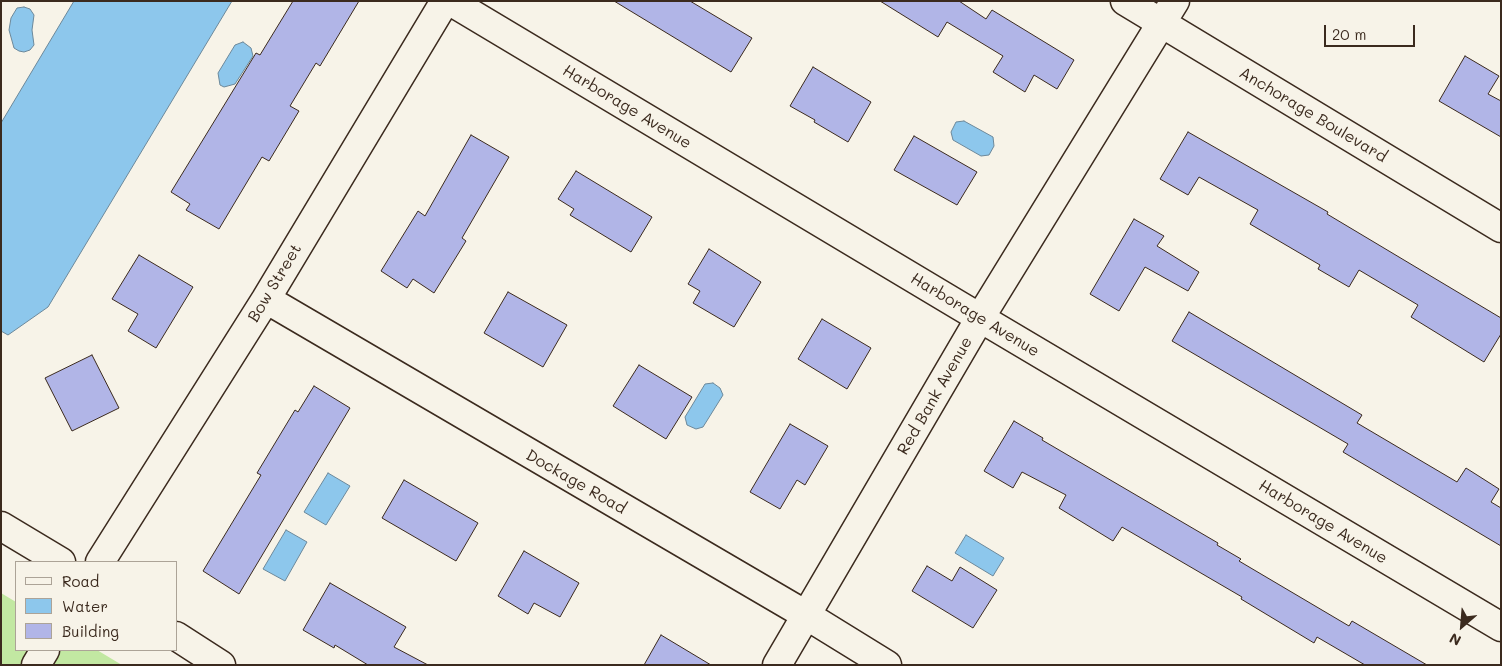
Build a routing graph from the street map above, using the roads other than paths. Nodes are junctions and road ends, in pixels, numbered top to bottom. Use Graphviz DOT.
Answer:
graph roads {
  1 [pos="445,1"];
  2 [pos="450,1"];
  3 [pos="1126,1"];
  4 [pos="1168,12"];
  5 [pos="1501,228"];
  6 [pos="266,300"];
  7 [pos="980,318"];
  8 [pos="1,526"];
  9 [pos="59,561"];
  10 [pos="101,561"];
  11 [pos="806,615"];
  12 [pos="1501,627"];
  13 [pos="178,637"];
  14 [pos="45,651"];
  15 [pos="36,665"];
  16 [pos="221,665"];
  17 [pos="776,665"];
  18 [pos="887,665"];
  1 -- 6 [label="street, Bow Street"];
  2 -- 7 [label="street, Harborage Avenue"];
  3 -- 4 [label="street, Anchorage Boulevard"];
  4 -- 5 [label="street, Anchorage Boulevard"];
  4 -- 7 [label="street, Red Bank Avenue"];
  6 -- 10 [label="street, Bow Street"];
  6 -- 11 [label="street, Dockage Road"];
  7 -- 11 [label="street, Red Bank Avenue"];
  7 -- 12 [label="street, Harborage Avenue"];
  8 -- 9 [label="street"];
  11 -- 17 [label="street, Red Bank Avenue"];
  11 -- 18 [label="street, Dockage Road"];
  13 -- 16 [label="street"];
  14 -- 15 [label="street"];
}
